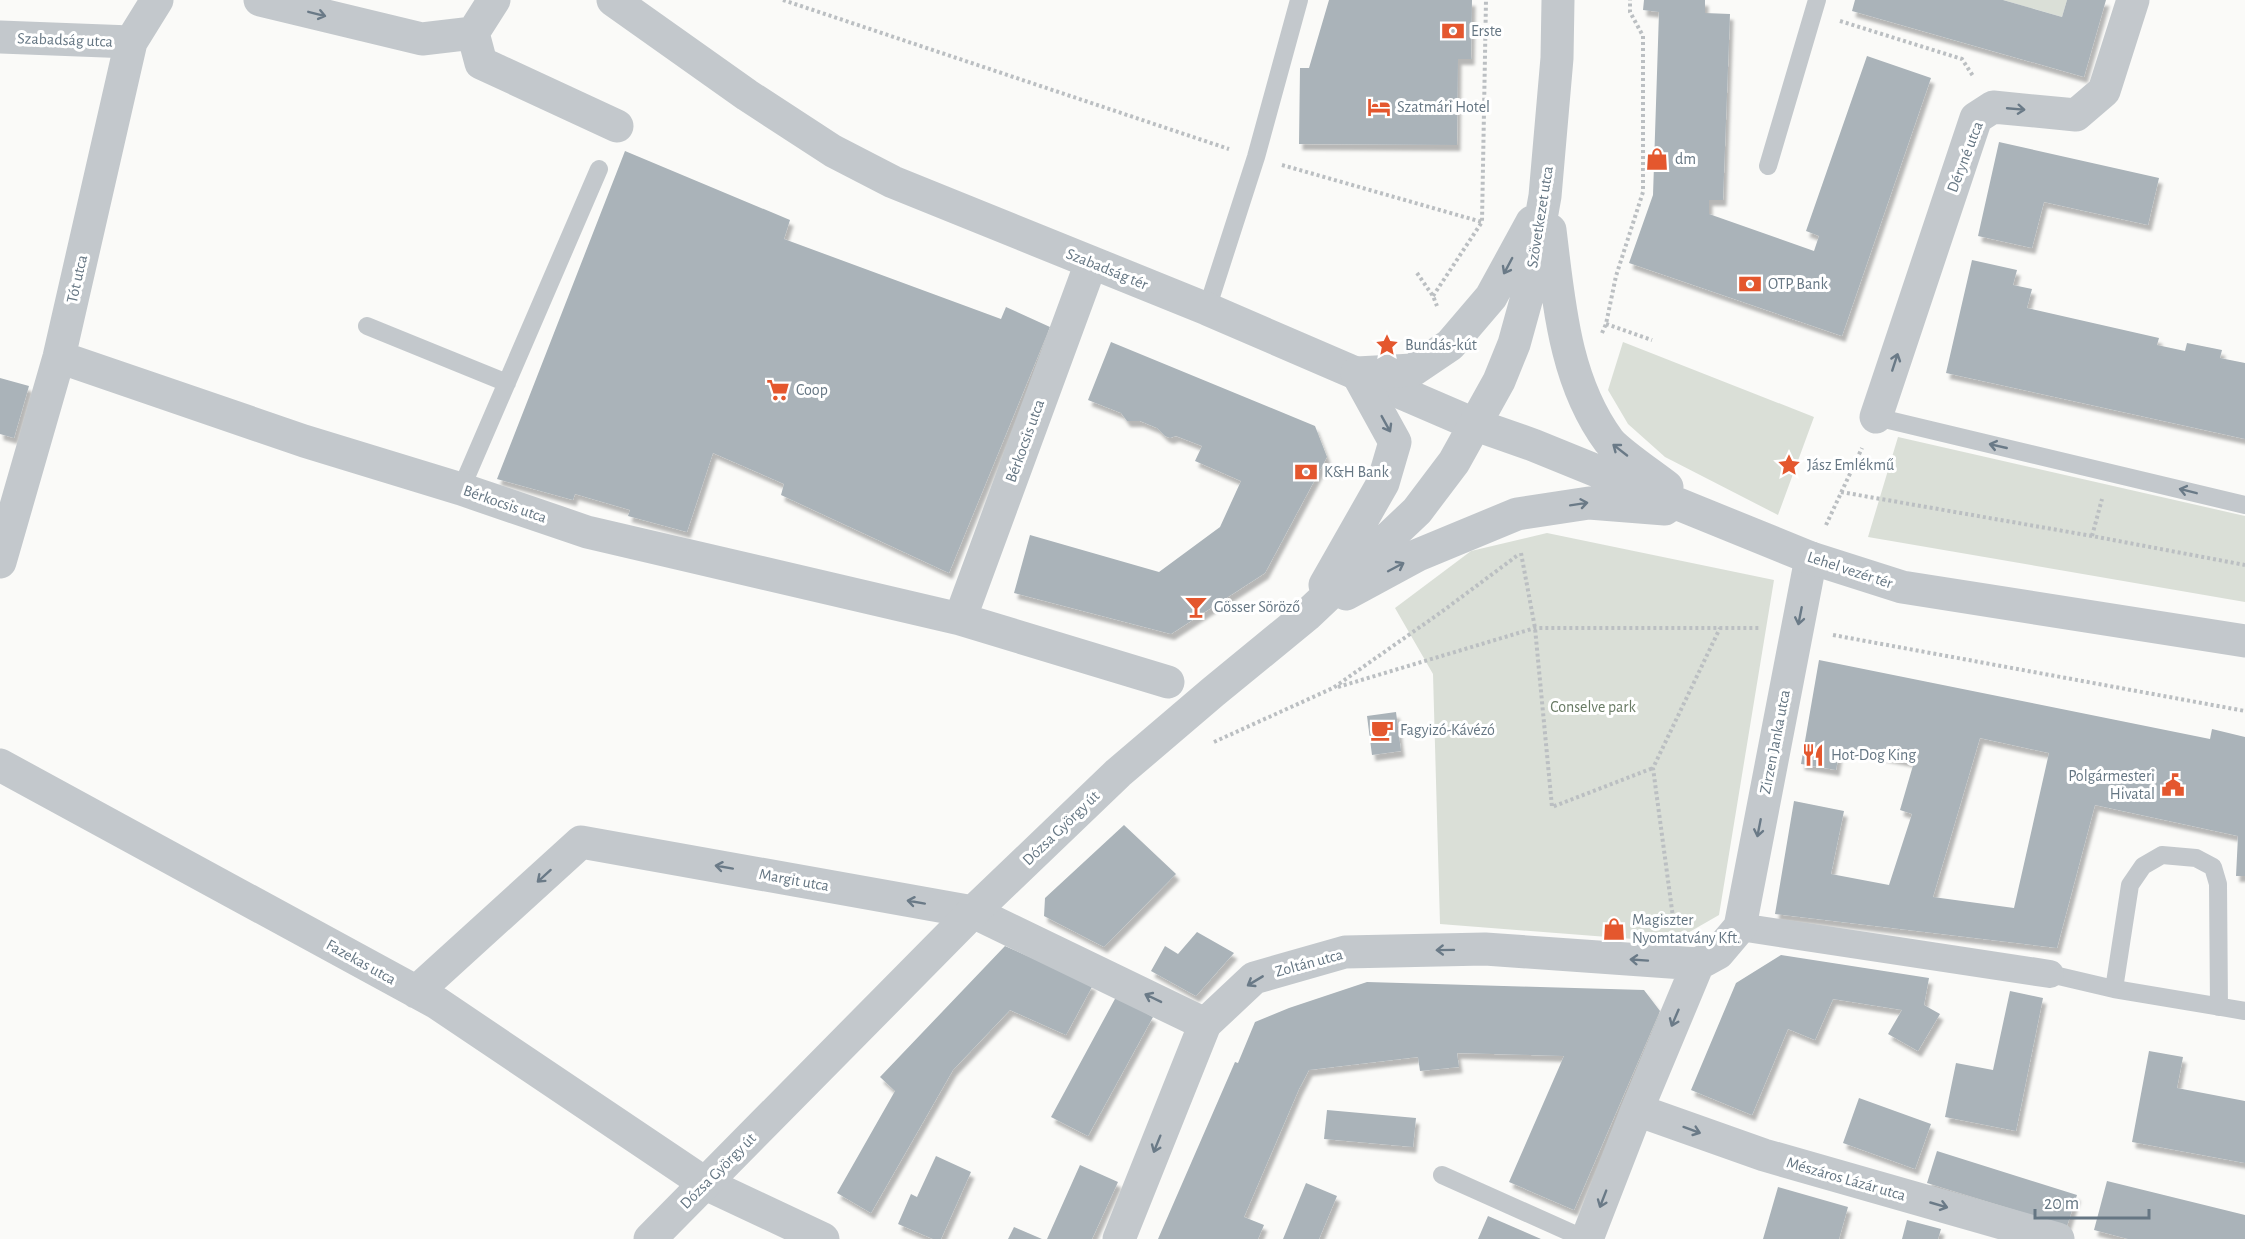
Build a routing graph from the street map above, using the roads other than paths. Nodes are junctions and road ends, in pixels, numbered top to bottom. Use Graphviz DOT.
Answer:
graph roads {
  1 [pos="157,0"];
  2 [pos="260,0"];
  3 [pos="494,0"];
  4 [pos="613,0"];
  5 [pos="1299,0"];
  6 [pos="1558,0"];
  7 [pos="2133,0"];
  8 [pos="1815,6"];
  9 [pos="473,33"];
  10 [pos="0,37"];
  11 [pos="131,42"];
  12 [pos="617,126"];
  13 [pos="1768,166"];
  14 [pos="599,169"];
  15 [pos="1545,196"];
  16 [pos="1091,263"];
  17 [pos="1207,309"];
  18 [pos="367,326"];
  19 [pos="59,357"];
  20 [pos="1357,373"];
  21 [pos="507,382"];
  22 [pos="1876,417"];
  23 [pos="1476,424"];
  24 [pos="461,489"];
  25 [pos="2245,505"];
  26 [pos="1700,512"];
  27 [pos="1811,558"];
  28 [pos="0,562"];
  29 [pos="1307,615"];
  30 [pos="960,619"];
  31 [pos="2245,641"];
  32 [pos="1168,682"];
  33 [pos="0,765"];
  34 [pos="973,912"];
  35 [pos="1740,927"];
  36 [pos="1698,964"];
  37 [pos="2050,974"];
  38 [pos="2114,989"];
  39 [pos="416,992"];
  40 [pos="2219,1007"];
  41 [pos="2245,1011"];
  42 [pos="1205,1024"];
  43 [pos="1637,1110"];
  44 [pos="1442,1176"];
  45 [pos="706,1184"];
  46 [pos="650,1239"];
  47 [pos="823,1239"];
  48 [pos="1119,1239"];
  49 [pos="1586,1239"];
  50 [pos="2058,1239"];
  1 -- 11 [label="street, Tót utca"];
  2 -- 9 [label="street, one-way"];
  3 -- 9 [label="street"];
  4 -- 16 [label="street, Szabadság tér"];
  5 -- 17 [label="lane"];
  6 -- 15 [label="street, Szövetkezet utca"];
  22 -- 7 [label="street, Déryné utca, one-way"];
  8 -- 13 [label="lane"];
  9 -- 12 [label="street"];
  10 -- 11 [label="street, Szabadság utca"];
  11 -- 19 [label="street, Tót utca"];
  14 -- 21 [label="lane"];
  15 -- 20 [label="street, one-way"];
  15 -- 23 [label="street, Szövetkezet utca"];
  26 -- 15 [label="street, one-way"];
  16 -- 17 [label="street, Szabadság tér"];
  16 -- 30 [label="street, Bérkocsis utca"];
  17 -- 20 [label="street, Szabadság tér"];
  18 -- 21 [label="lane"];
  19 -- 24 [label="street, Bérkocsis utca"];
  19 -- 28 [label="street, Tót utca"];
  20 -- 23 [label="street, Szabadság tér"];
  20 -- 29 [label="street, one-way"];
  21 -- 24 [label="lane"];
  25 -- 22 [label="lane, one-way"];
  23 -- 26 [label="street, Lehel vezér tér"];
  23 -- 29 [label="street, Dózsa György út"];
  24 -- 30 [label="street, Bérkocsis utca"];
  26 -- 27 [label="street, Lehel vezér tér"];
  29 -- 26 [label="street, one-way"];
  27 -- 31 [label="street, Lehel vezér tér"];
  27 -- 35 [label="street, Zirzen Janka utca, one-way"];
  29 -- 34 [label="street, Dózsa György út"];
  30 -- 32 [label="street, Bérkocsis utca"];
  33 -- 39 [label="street, Fazekas utca"];
  34 -- 39 [label="street, Margit utca, one-way"];
  42 -- 34 [label="street, Margit utca, one-way"];
  34 -- 45 [label="street, Dózsa György út"];
  35 -- 36 [label="street, Zirzen Janka utca"];
  35 -- 37 [label="street"];
  36 -- 42 [label="street, Zoltán utca, one-way"];
  36 -- 43 [label="street, one-way"];
  37 -- 38 [label="lane"];
  38 -- 40 [label="lane"];
  38 -- 40 [label="lane"];
  39 -- 45 [label="street, Fazekas utca"];
  40 -- 41 [label="lane"];
  42 -- 48 [label="street, Zoltán utca, one-way"];
  43 -- 49 [label="street, one-way"];
  43 -- 50 [label="street, Mészáros Lázár utca, one-way"];
  44 -- 49 [label="lane"];
  45 -- 46 [label="street, Dózsa György út"];
  45 -- 47 [label="street, Fazekas utca"];
}
